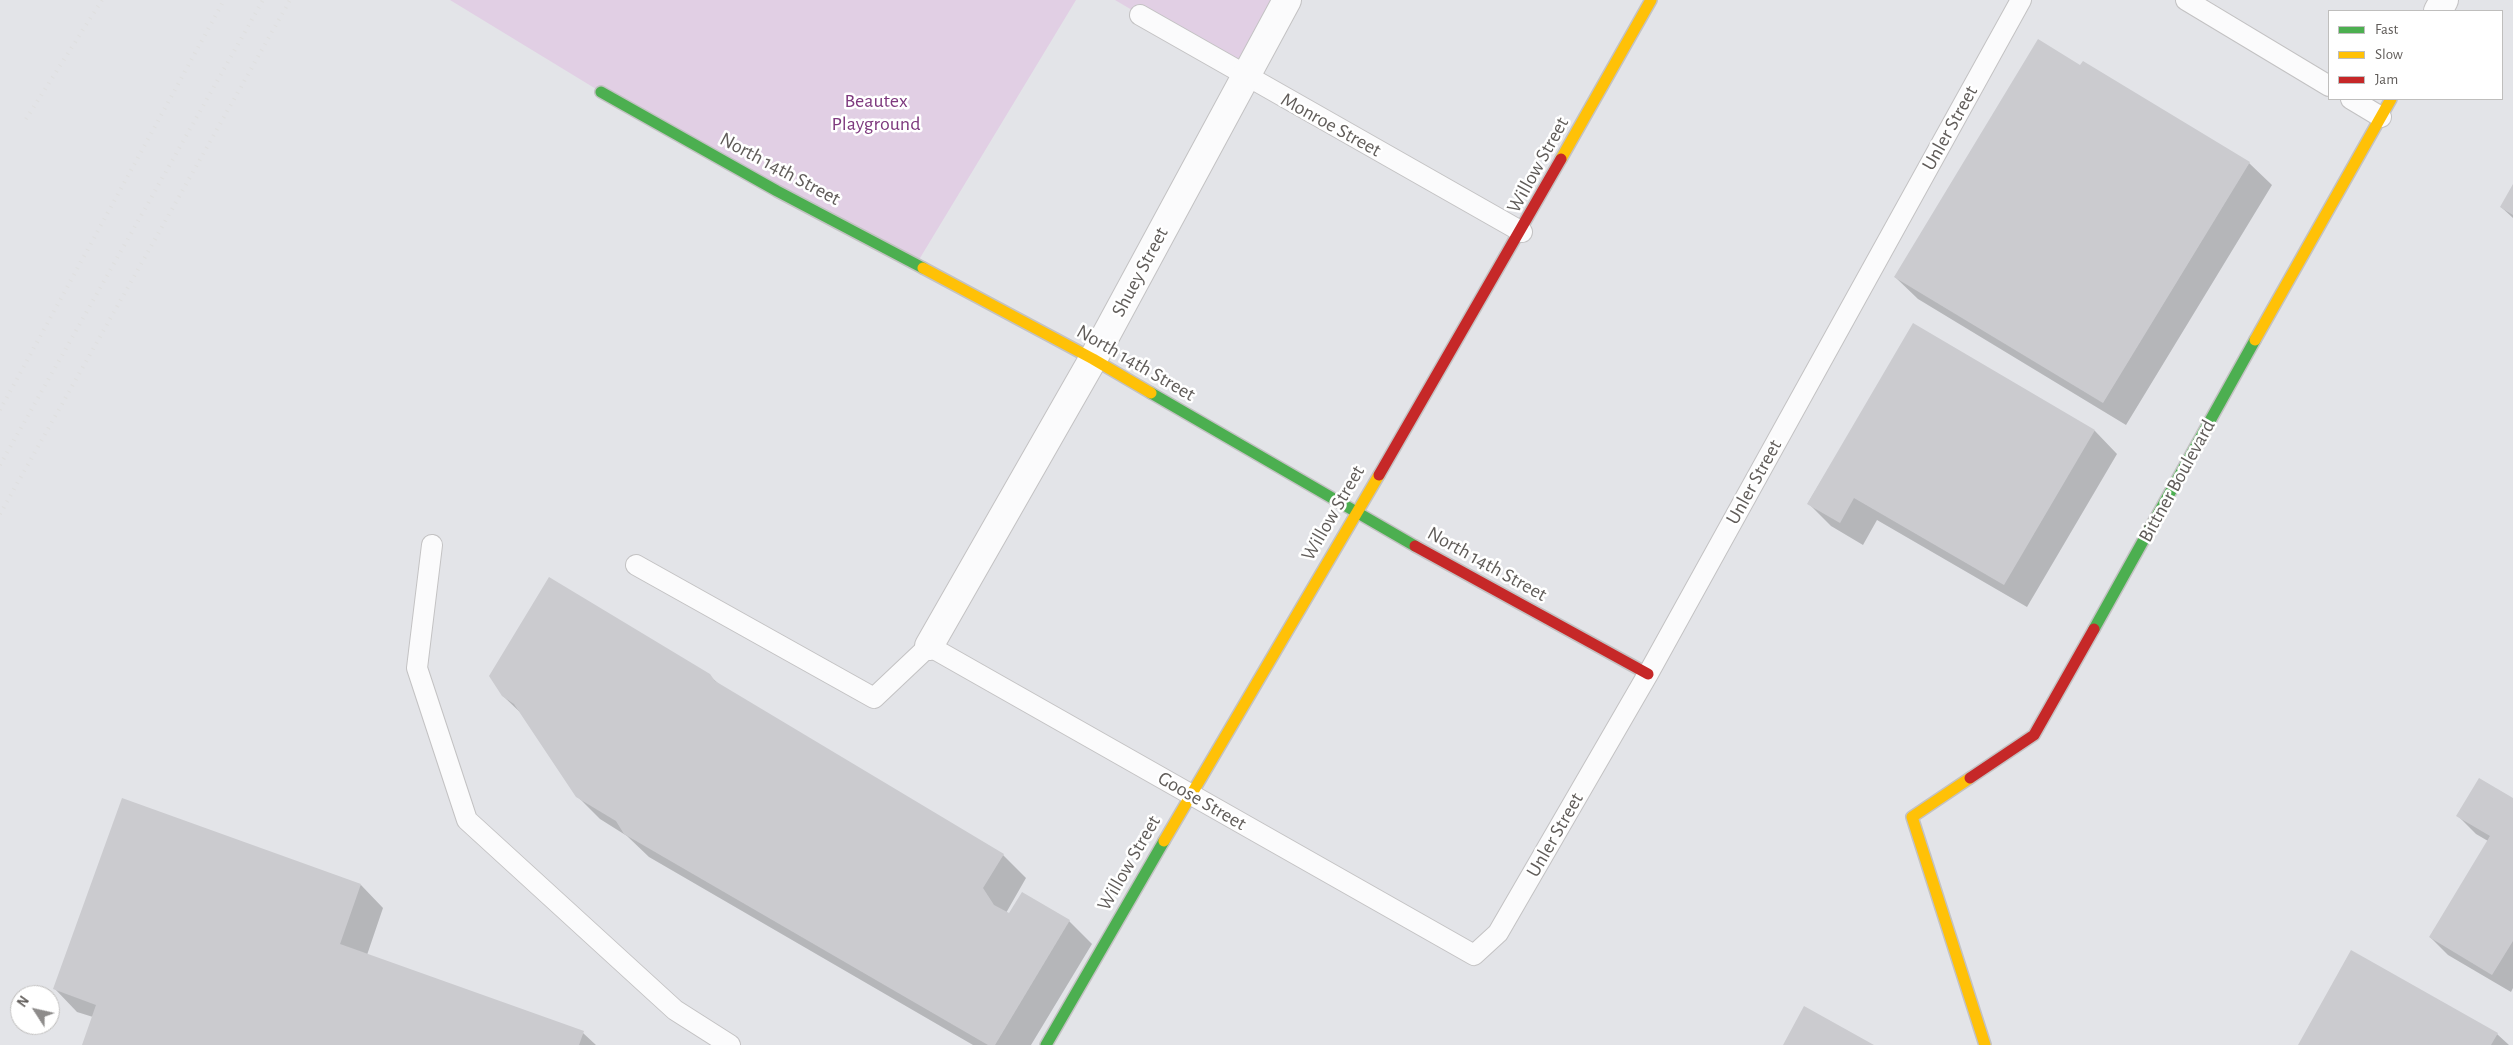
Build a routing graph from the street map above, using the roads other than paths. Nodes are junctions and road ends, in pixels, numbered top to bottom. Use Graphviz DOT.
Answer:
graph roads {
  1 [pos="1287,0"];
  2 [pos="1652,0"];
  3 [pos="2021,0"];
  4 [pos="2186,0"];
  5 [pos="1140,16"];
  6 [pos="1244,76"];
  7 [pos="2328,85"];
  8 [pos="601,92"];
  9 [pos="2353,100"];
  10 [pos="2390,100"];
  11 [pos="2381,117"];
  12 [pos="1522,232"];
  13 [pos="1093,359"];
  14 [pos="1355,513"];
  15 [pos="432,545"];
  16 [pos="636,565"];
  17 [pos="929,646"];
  18 [pos="1648,674"];
  19 [pos="1191,795"];
  20 [pos="1474,955"];
  21 [pos="730,1045"];
  22 [pos="1046,1045"];
  23 [pos="1985,1045"];
  1 -- 6 [label="street, Shuey Street"];
  2 -- 12 [label="street, Willow Street"];
  3 -- 18 [label="lane, Unler Street"];
  4 -- 7 [label="lane"];
  5 -- 6 [label="lane, Monroe Street"];
  6 -- 12 [label="lane, Monroe Street"];
  6 -- 13 [label="street, Shuey Street"];
  8 -- 13 [label="street, North 14th Street"];
  9 -- 11 [label="lane"];
  10 -- 11 [label="street, Bittner Boulevard"];
  11 -- 23 [label="street, Bittner Boulevard"];
  12 -- 14 [label="street, Willow Street"];
  13 -- 14 [label="street, North 14th Street"];
  13 -- 17 [label="street, Shuey Street"];
  14 -- 18 [label="street, North 14th Street"];
  14 -- 19 [label="street, Willow Street"];
  15 -- 21 [label="lane"];
  16 -- 17 [label="lane"];
  17 -- 19 [label="lane, Goose Street"];
  18 -- 20 [label="lane, Unler Street"];
  19 -- 20 [label="lane, Goose Street"];
  19 -- 22 [label="street, Willow Street"];
}
